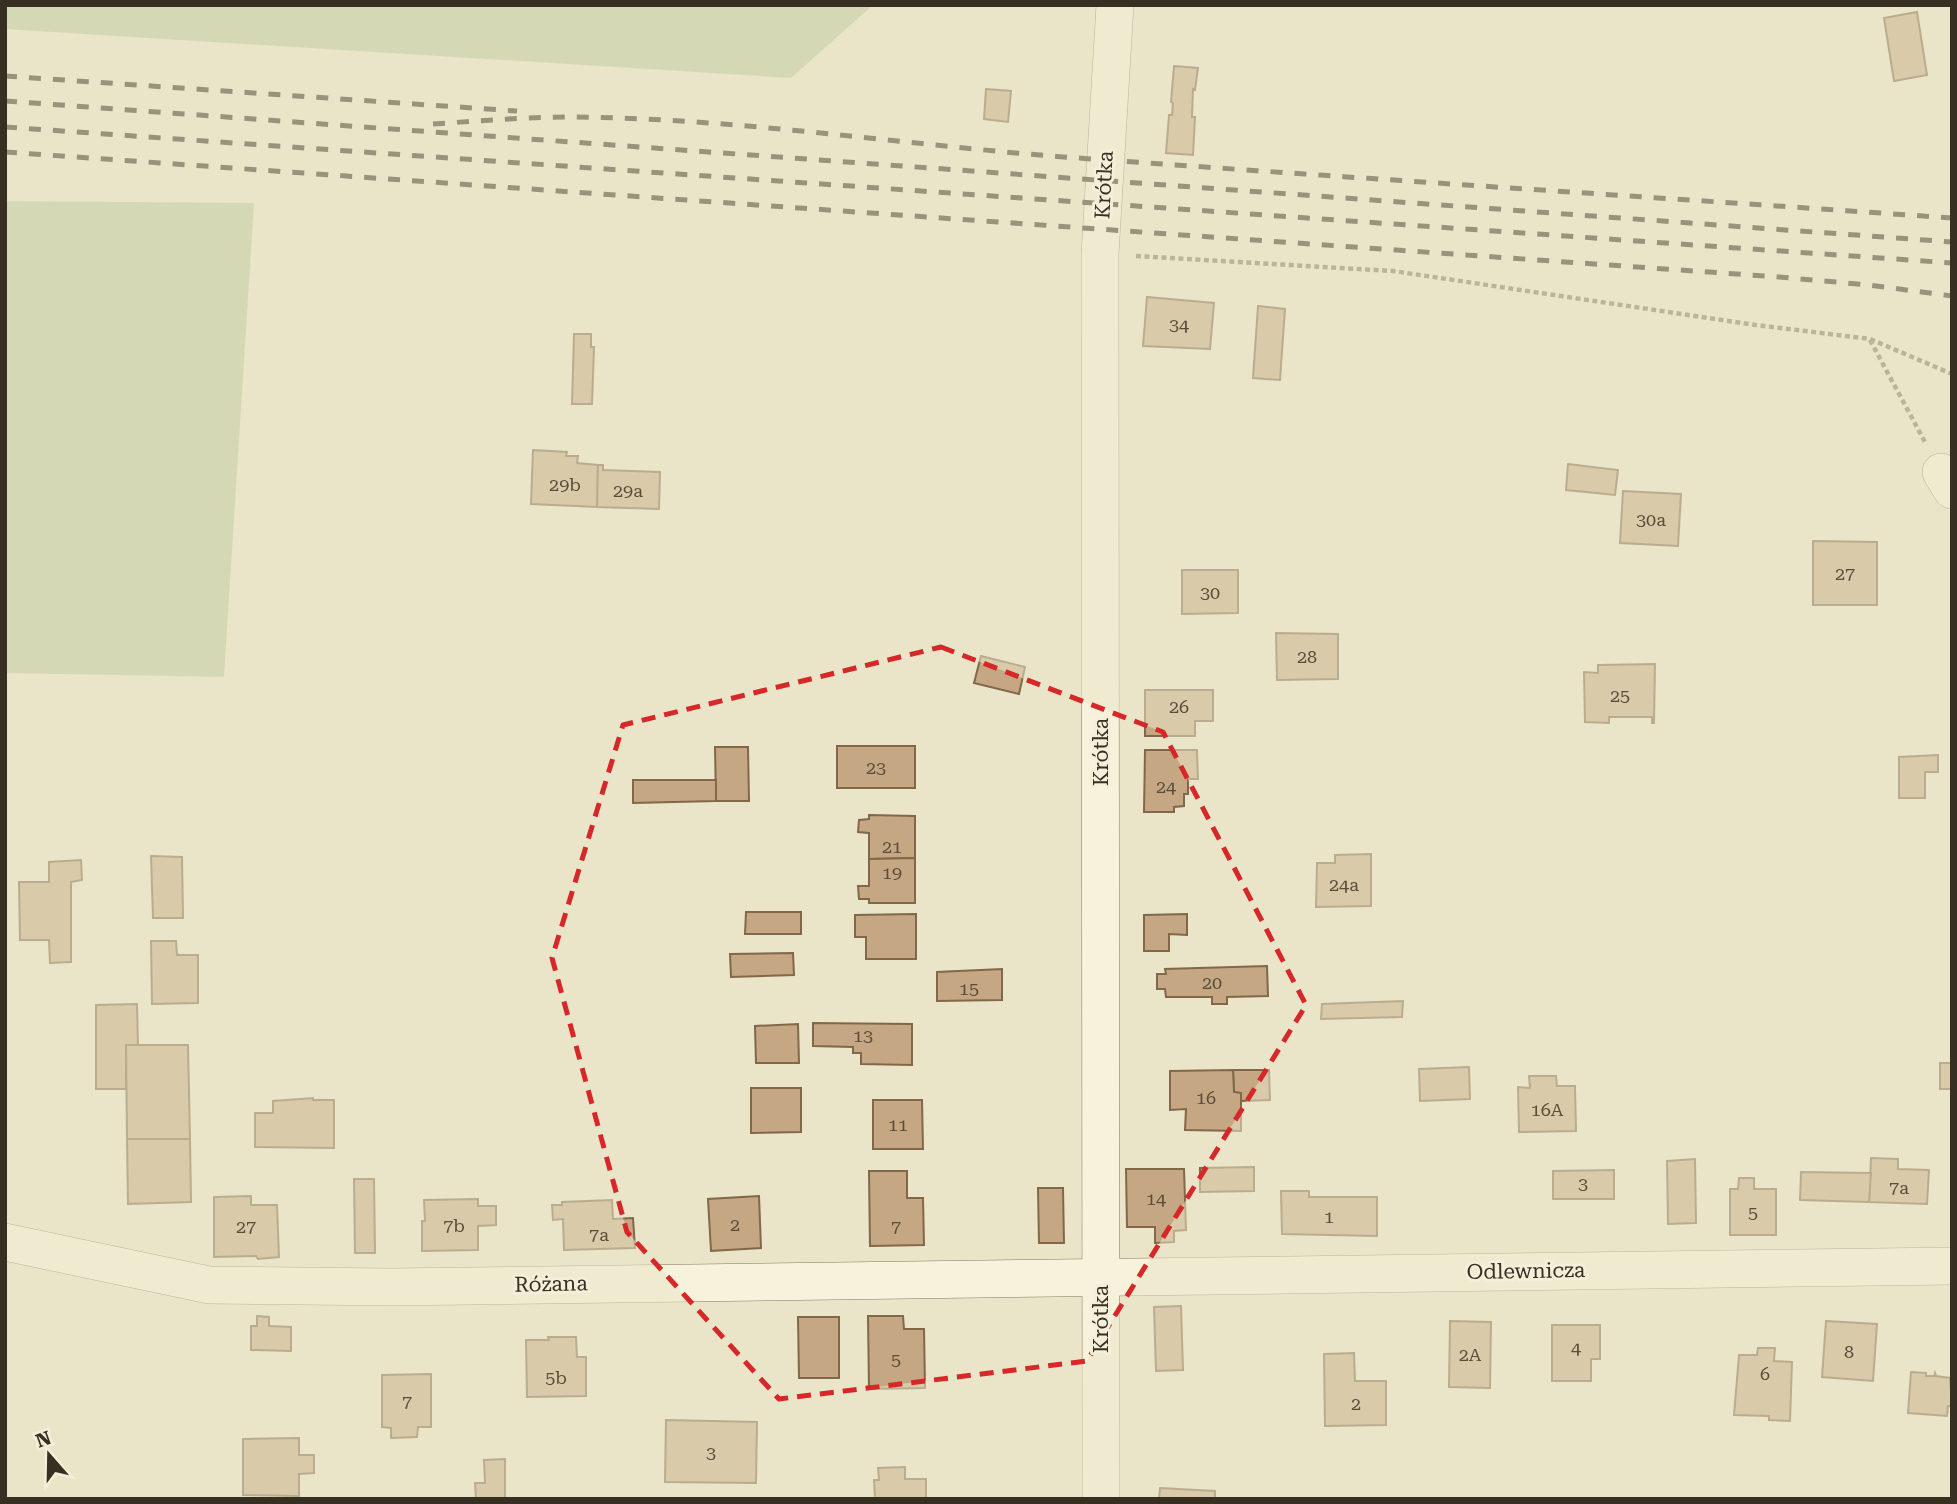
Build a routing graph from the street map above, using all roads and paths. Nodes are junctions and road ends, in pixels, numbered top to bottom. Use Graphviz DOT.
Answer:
graph roads {
  1 [pos="1115,5"];
  2 [pos="1100,254"];
  3 [pos="1870,339"];
  4 [pos="1952,374"];
  5 [pos="1946,481"];
  6 [pos="5,1242"];
  7 [pos="1952,1266"];
  8 [pos="1101,1277"];
  9 [pos="1101,1499"];
  1 -- 2 [label="street, Krótka"];
  2 -- 3 [label="path"];
  2 -- 8 [label="street, Krótka"];
  3 -- 4 [label="path"];
  3 -- 5 [label="path"];
  6 -- 8 [label="street, Różana"];
  7 -- 8 [label="street, Odlewnicza"];
  8 -- 9 [label="street, Krótka"];
}
